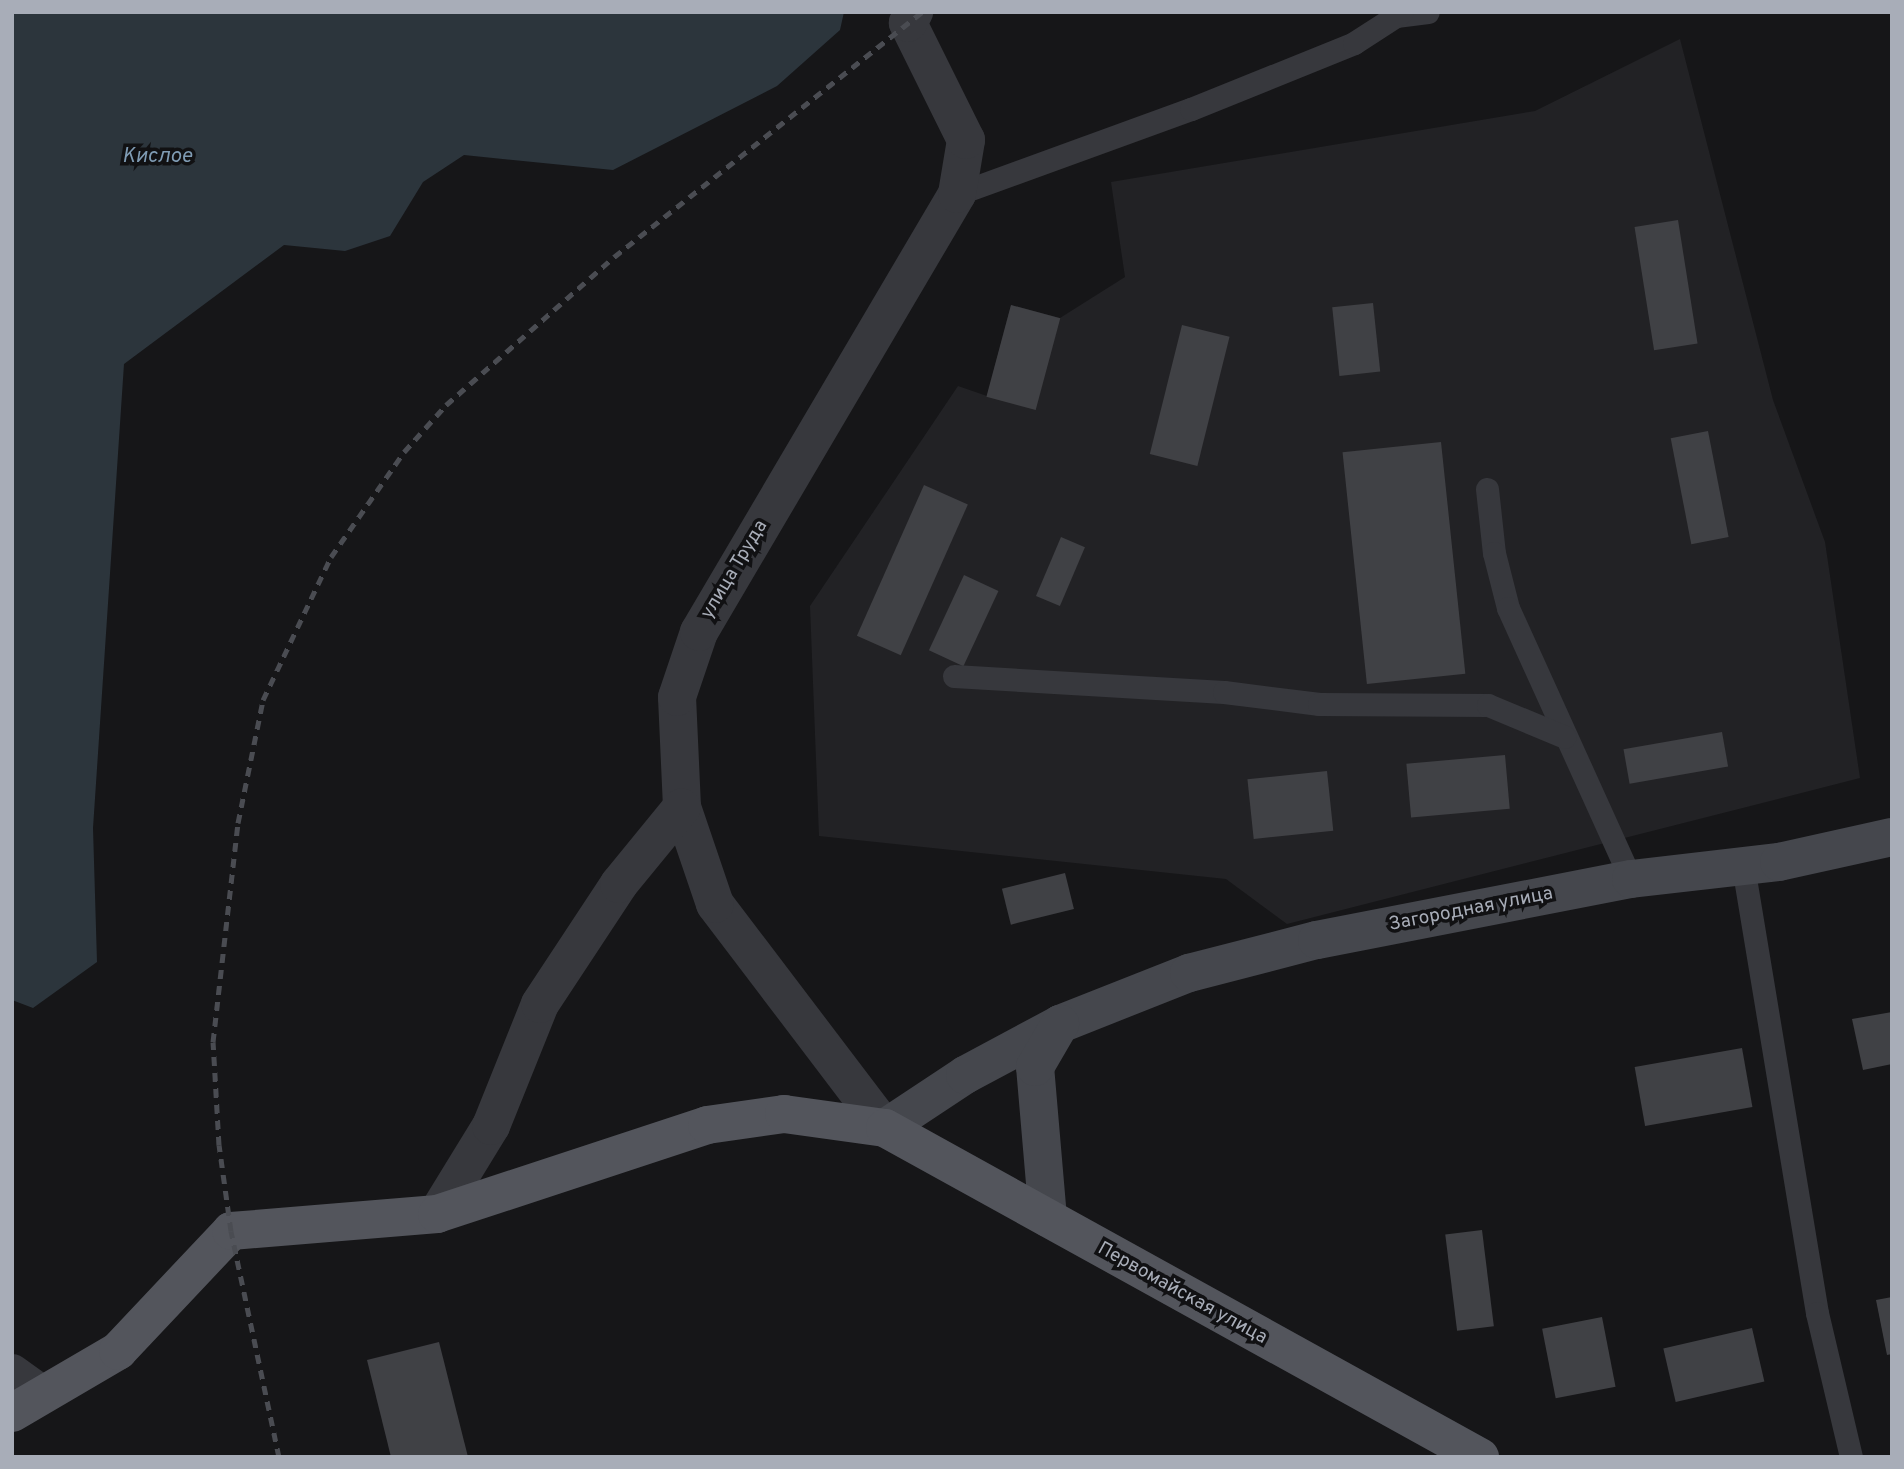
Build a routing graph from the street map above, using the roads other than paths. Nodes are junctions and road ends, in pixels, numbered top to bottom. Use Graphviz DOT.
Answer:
graph roads {
  1 [pos="914,12"];
  2 [pos="1428,12"];
  3 [pos="1399,14"];
  4 [pos="957,194"];
  5 [pos="1487,489"];
  6 [pos="954,676"];
  7 [pos="1565,737"];
  8 [pos="682,807"];
  9 [pos="1892,837"];
  10 [pos="1743,866"];
  11 [pos="1631,879"];
  12 [pos="1060,1024"];
  13 [pos="885,1128"];
  14 [pos="436,1214"];
  15 [pos="1048,1219"];
  16 [pos="21,1393"];
  17 [pos="1480,1457"];
  18 [pos="1851,1457"];
  1 -- 4 [label="street, улица Труда"];
  2 -- 3 [label="lane"];
  3 -- 4 [label="lane"];
  4 -- 8 [label="street, улица Труда"];
  5 -- 7 [label="lane"];
  6 -- 7 [label="lane"];
  7 -- 11 [label="lane"];
  8 -- 13 [label="street, улица Труда"];
  8 -- 14 [label="street"];
  9 -- 10 [label="street, Загородная улица"];
  10 -- 11 [label="street, Загородная улица"];
  10 -- 18 [label="lane"];
  11 -- 12 [label="street, Загородная улица"];
  12 -- 13 [label="street, Загородная улица"];
  12 -- 15 [label="street"];
  13 -- 14 [label="main road"];
  13 -- 15 [label="main road, Первомайская улица"];
  14 -- 16 [label="main road"];
  15 -- 17 [label="main road, Первомайская улица"];
}
